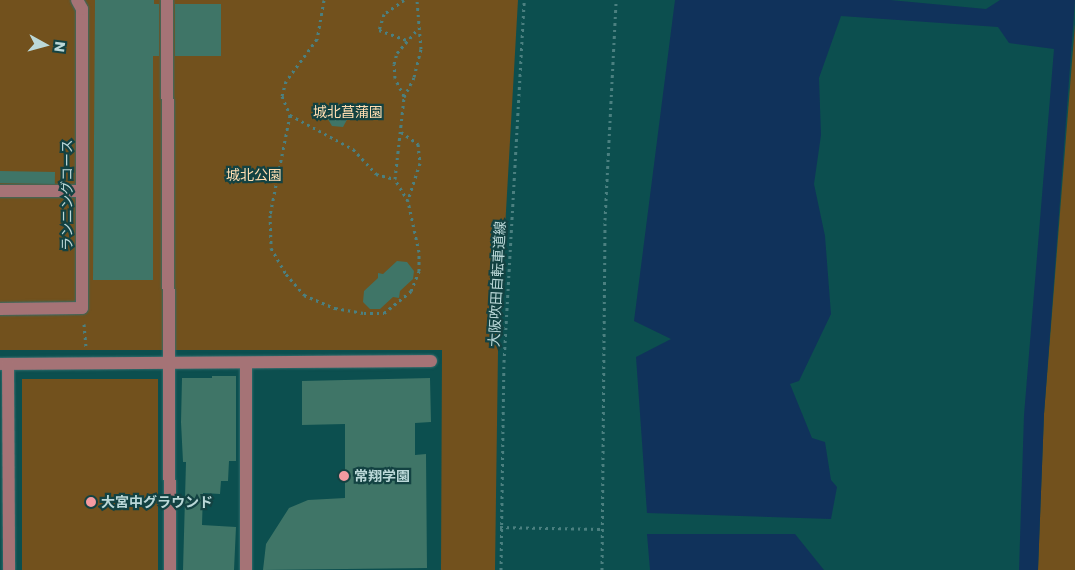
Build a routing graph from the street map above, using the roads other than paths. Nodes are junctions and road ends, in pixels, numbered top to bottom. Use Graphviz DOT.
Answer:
graph roads {
  1 [pos="168,0"];
  2 [pos="80,3"];
  3 [pos="0,191"];
  4 [pos="82,191"];
  5 [pos="0,308"];
  6 [pos="431,361"];
  7 [pos="4,364"];
  8 [pos="169,364"];
  9 [pos="246,364"];
  10 [pos="9,570"];
  11 [pos="170,570"];
  12 [pos="246,570"];
  1 -- 8 [label="street"];
  2 -- 4 [label="street, ランニングコース"];
  3 -- 4 [label="street"];
  4 -- 5 [label="street, ランニングコース"];
  6 -- 9 [label="street"];
  7 -- 8 [label="street"];
  7 -- 10 [label="street"];
  8 -- 9 [label="street"];
  8 -- 11 [label="street"];
  9 -- 12 [label="street"];
}
